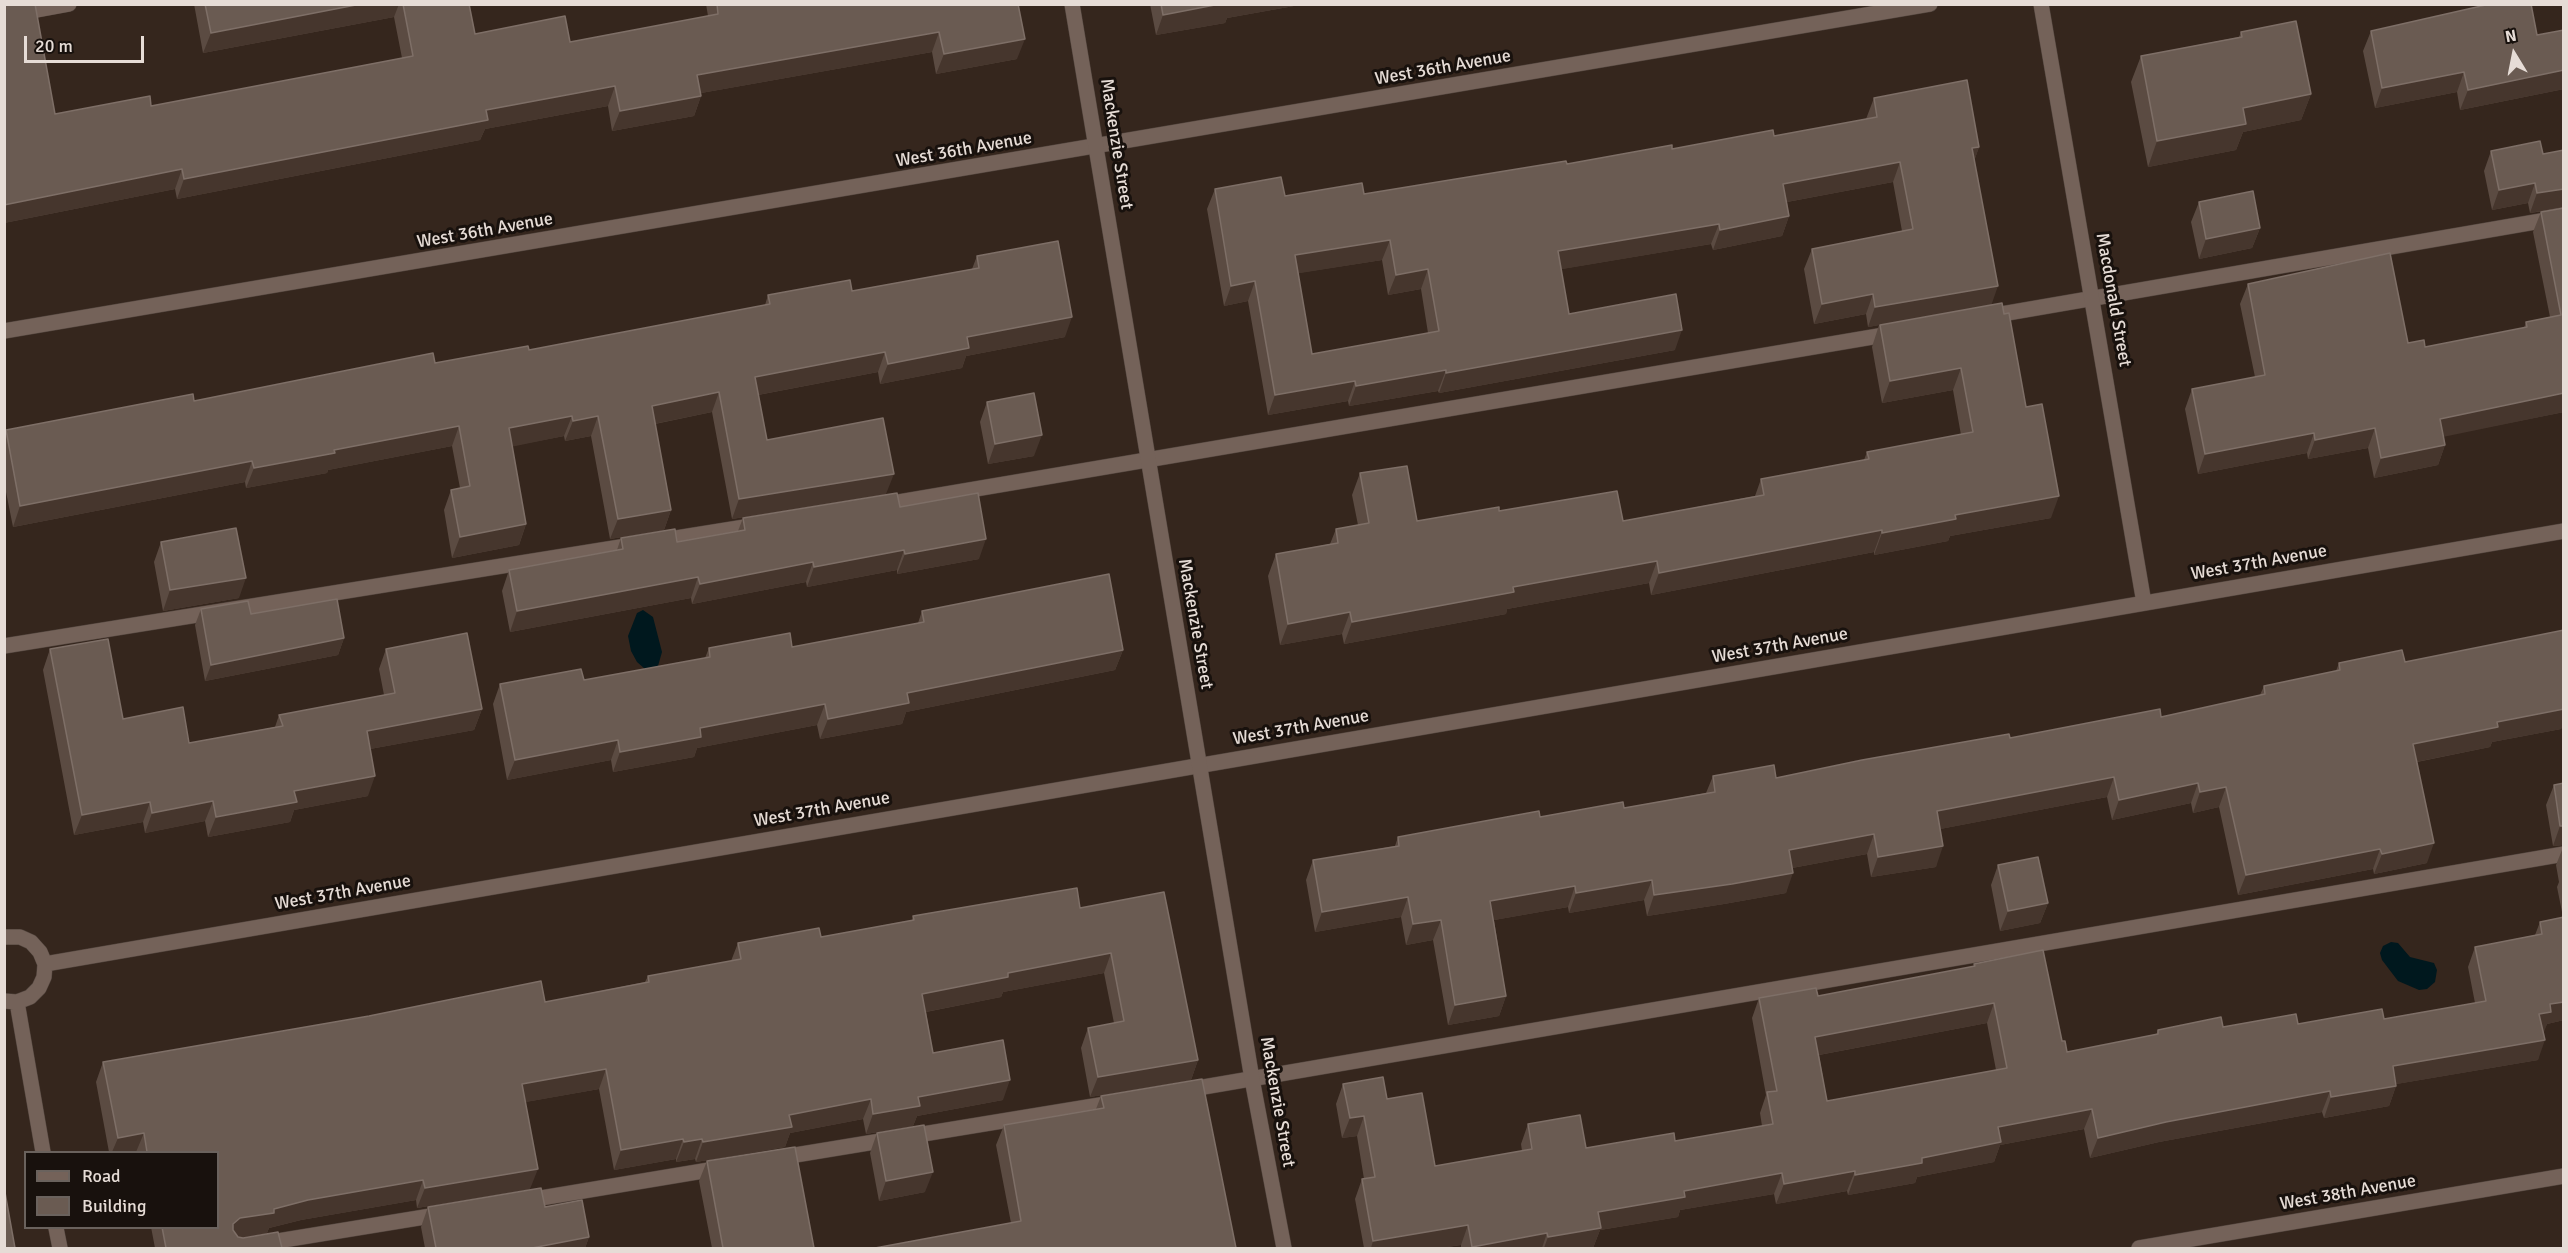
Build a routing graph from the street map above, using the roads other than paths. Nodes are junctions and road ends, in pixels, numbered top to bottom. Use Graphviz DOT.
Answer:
graph roads {
  1 [pos="69,4"];
  2 [pos="1072,4"];
  3 [pos="1930,4"];
  4 [pos="2041,4"];
  5 [pos="4,16"];
  6 [pos="1097,148"];
  7 [pos="2564,217"];
  8 [pos="2094,299"];
  9 [pos="1973,319"];
  10 [pos="1914,329"];
  11 [pos="4,331"];
  12 [pos="1147,461"];
  13 [pos="866,507"];
  14 [pos="772,523"];
  15 [pos="2564,531"];
  16 [pos="2144,603"];
  17 [pos="4,646"];
  18 [pos="1201,765"];
  19 [pos="2564,854"];
  20 [pos="5,934"];
  21 [pos="45,964"];
  22 [pos="11,1002"];
  23 [pos="1252,1079"];
  24 [pos="1169,1093"];
  25 [pos="1134,1099"];
  26 [pos="44,1151"];
  27 [pos="767,1160"];
  28 [pos="732,1166"];
  29 [pos="2564,1176"];
  30 [pos="507,1203"];
  31 [pos="460,1211"];
  32 [pos="56,1229"];
  33 [pos="60,1248"];
  34 [pos="236,1248"];
  35 [pos="1284,1248"];
  36 [pos="2139,1248"];
  1 -- 5 [label="street"];
  2 -- 6 [label="street, Mackenzie Street"];
  3 -- 6 [label="street, West 36th Avenue"];
  4 -- 8 [label="street, Macdonald Street"];
  6 -- 11 [label="street, West 36th Avenue"];
  6 -- 12 [label="street, Mackenzie Street"];
  7 -- 8 [label="street"];
  8 -- 9 [label="street"];
  8 -- 16 [label="street, Macdonald Street"];
  10 -- 12 [label="street"];
  12 -- 13 [label="street"];
  12 -- 18 [label="street, Mackenzie Street"];
  14 -- 17 [label="street"];
  15 -- 16 [label="street, West 37th Avenue"];
  16 -- 18 [label="street, West 37th Avenue"];
  18 -- 21 [label="street, West 37th Avenue"];
  18 -- 23 [label="street, Mackenzie Street"];
  19 -- 23 [label="street"];
  20 -- 21 [label="street"];
  21 -- 22 [label="street"];
  22 -- 26 [label="street"];
  23 -- 24 [label="street"];
  23 -- 35 [label="street, Mackenzie Street"];
  25 -- 27 [label="street"];
  28 -- 30 [label="street"];
  29 -- 36 [label="street, West 38th Avenue"];
  31 -- 34 [label="street"];
  32 -- 33 [label="street"];
}
